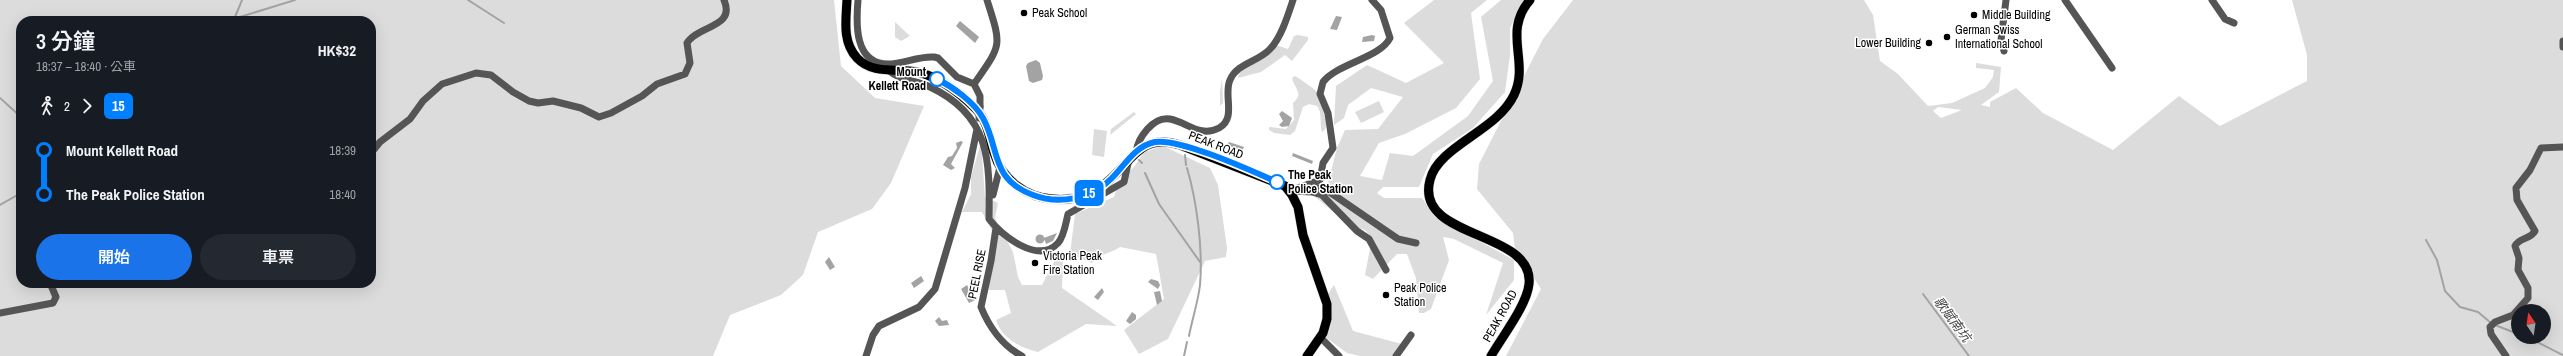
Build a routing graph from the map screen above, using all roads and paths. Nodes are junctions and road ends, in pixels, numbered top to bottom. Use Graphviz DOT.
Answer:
graph roads {
  1 [pos="724,0"];
  2 [pos="847,0"];
  3 [pos="858,0"];
  4 [pos="987,0"];
  5 [pos="1293,0"];
  6 [pos="1372,0"];
  7 [pos="1530,0"];
  8 [pos="2006,0"];
  9 [pos="2065,0"];
  10 [pos="2212,0"];
  11 [pos="2234,23"];
  12 [pos="2563,41"];
  13 [pos="2563,47"];
  14 [pos="2004,51"];
  15 [pos="888,67"];
  16 [pos="2112,68"];
  17 [pos="974,84"];
  18 [pos="978,127"];
  19 [pos="376,146"];
  20 [pos="2563,147"];
  21 [pos="1133,155"];
  22 [pos="1000,168"];
  23 [pos="1309,184"];
  24 [pos="1290,191"];
  25 [pos="989,211"];
  26 [pos="996,228"];
  27 [pos="1416,244"];
  28 [pos="1386,270"];
  29 [pos="52,288"];
  30 [pos="0,313"];
  31 [pos="1411,335"];
  32 [pos="1321,338"];
  33 [pos="866,356"];
  34 [pos="1022,356"];
  35 [pos="1307,356"];
  36 [pos="1339,356"];
  37 [pos="1396,356"];
  38 [pos="1491,356"];
  39 [pos="2506,356"];
  1 -- 19 [label="street"];
  2 -- 15 [label="main road, PEAK ROAD"];
  3 -- 15 [label="street"];
  4 -- 17 [label="street"];
  5 -- 21 [label="street"];
  6 -- 23 [label="street"];
  7 -- 38 [label="main road, PEAK ROAD"];
  8 -- 14 [label="street"];
  9 -- 16 [label="street"];
  10 -- 11 [label="street"];
  12 -- 13 [label="street"];
  15 -- 17 [label="street"];
  15 -- 18 [label="street"];
  15 -- 22 [label="main road, PEAK ROAD"];
  17 -- 18 [label="street, bridge"];
  18 -- 25 [label="street"];
  18 -- 33 [label="street"];
  20 -- 39 [label="street"];
  21 -- 22 [label="main road, PEAK ROAD"];
  21 -- 24 [label="main road, PEAK ROAD"];
  21 -- 26 [label="street"];
  22 -- 25 [label="street"];
  23 -- 24 [label="street"];
  23 -- 27 [label="street"];
  24 -- 28 [label="street"];
  24 -- 32 [label="main road"];
  25 -- 26 [label="street"];
  26 -- 34 [label="street, PEEL RISE"];
  29 -- 30 [label="street"];
  31 -- 37 [label="street"];
  32 -- 35 [label="main road"];
  32 -- 36 [label="street"];
}
